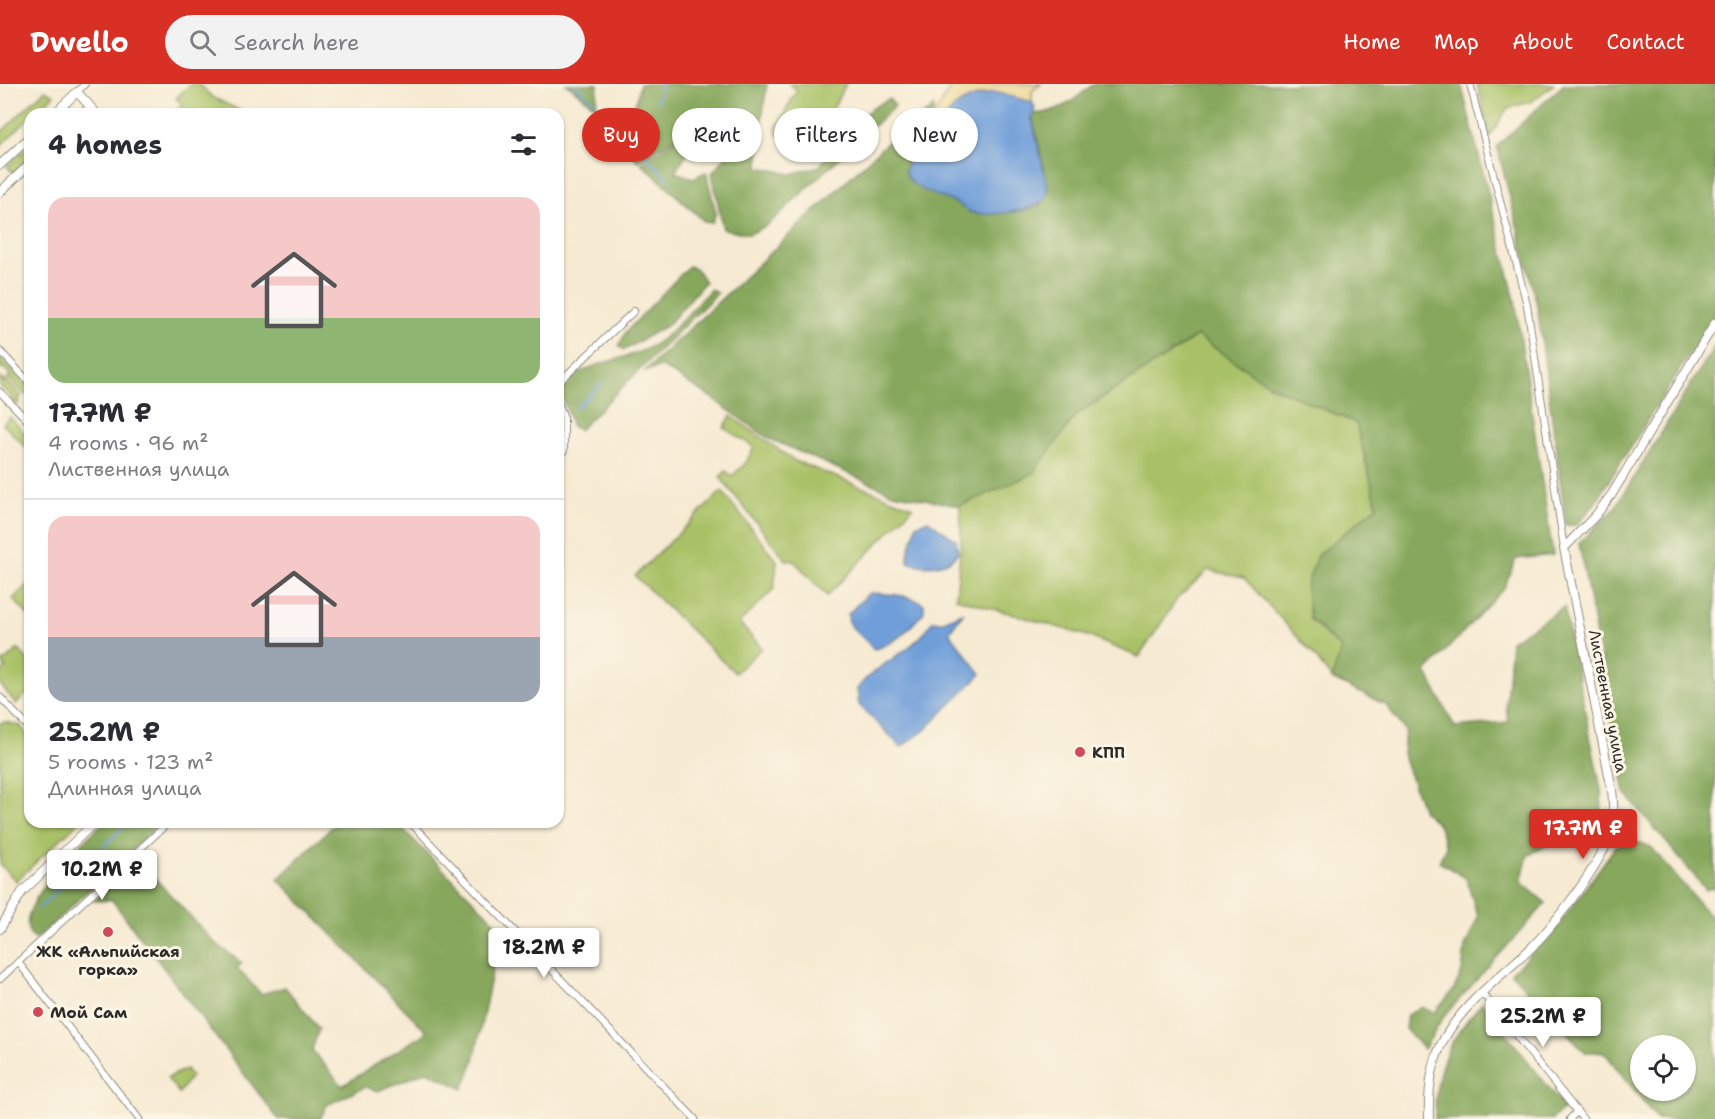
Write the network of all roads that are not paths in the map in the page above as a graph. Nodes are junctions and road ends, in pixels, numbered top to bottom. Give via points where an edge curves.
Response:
1 (85, 84) edge
2 (1470, 84) edge
3 (77, 92) junction
4 (90, 107) edge
5 (60, 108) edge
6 (24, 142) edge
7 (0, 165) edge
8 (24, 170) edge
9 (0, 192) edge
10 (634, 311) dead end
11 (1715, 323) edge
12 (0, 351) edge
13 (24, 377) edge
14 (564, 377) edge
15 (0, 392) edge
16 (24, 417) edge
17 (564, 424) edge
18 (564, 451) edge
19 (1564, 548) junction
20 (0, 697) edge
21 (24, 723) edge
22 (89, 828) edge
23 (163, 828) edge
24 (416, 828) edge
25 (0, 929) edge
26 (18, 962) junction
27 (0, 979) edge
28 (1482, 993) junction
29 (1577, 1111) junction
30 (139, 1119) edge
31 (695, 1119) edge
32 (1429, 1119) edge
33 (1570, 1119) edge
34 (1583, 1119) edge

1 - 3 street
2 - 19 street via 1527,305
3 - 4 street
3 - 5 street
6 - 7 street
8 - 9 street
10 - 14 street
11 - 19 street via 1612,494
12 - 13 street
15 - 16 street
17 - 18 street
19 - 28 street, Лиственная улица via 1612,790 1614,821 1603,852 1566,908
20 - 21 street
22 - 25 street via 22,892
23 - 26 street
24 - 31 street
26 - 27 street
26 - 30 street
28 - 29 street
28 - 32 street, Лиственная улица via 1453,1026 1440,1049 1431,1076
29 - 33 street
29 - 34 street

